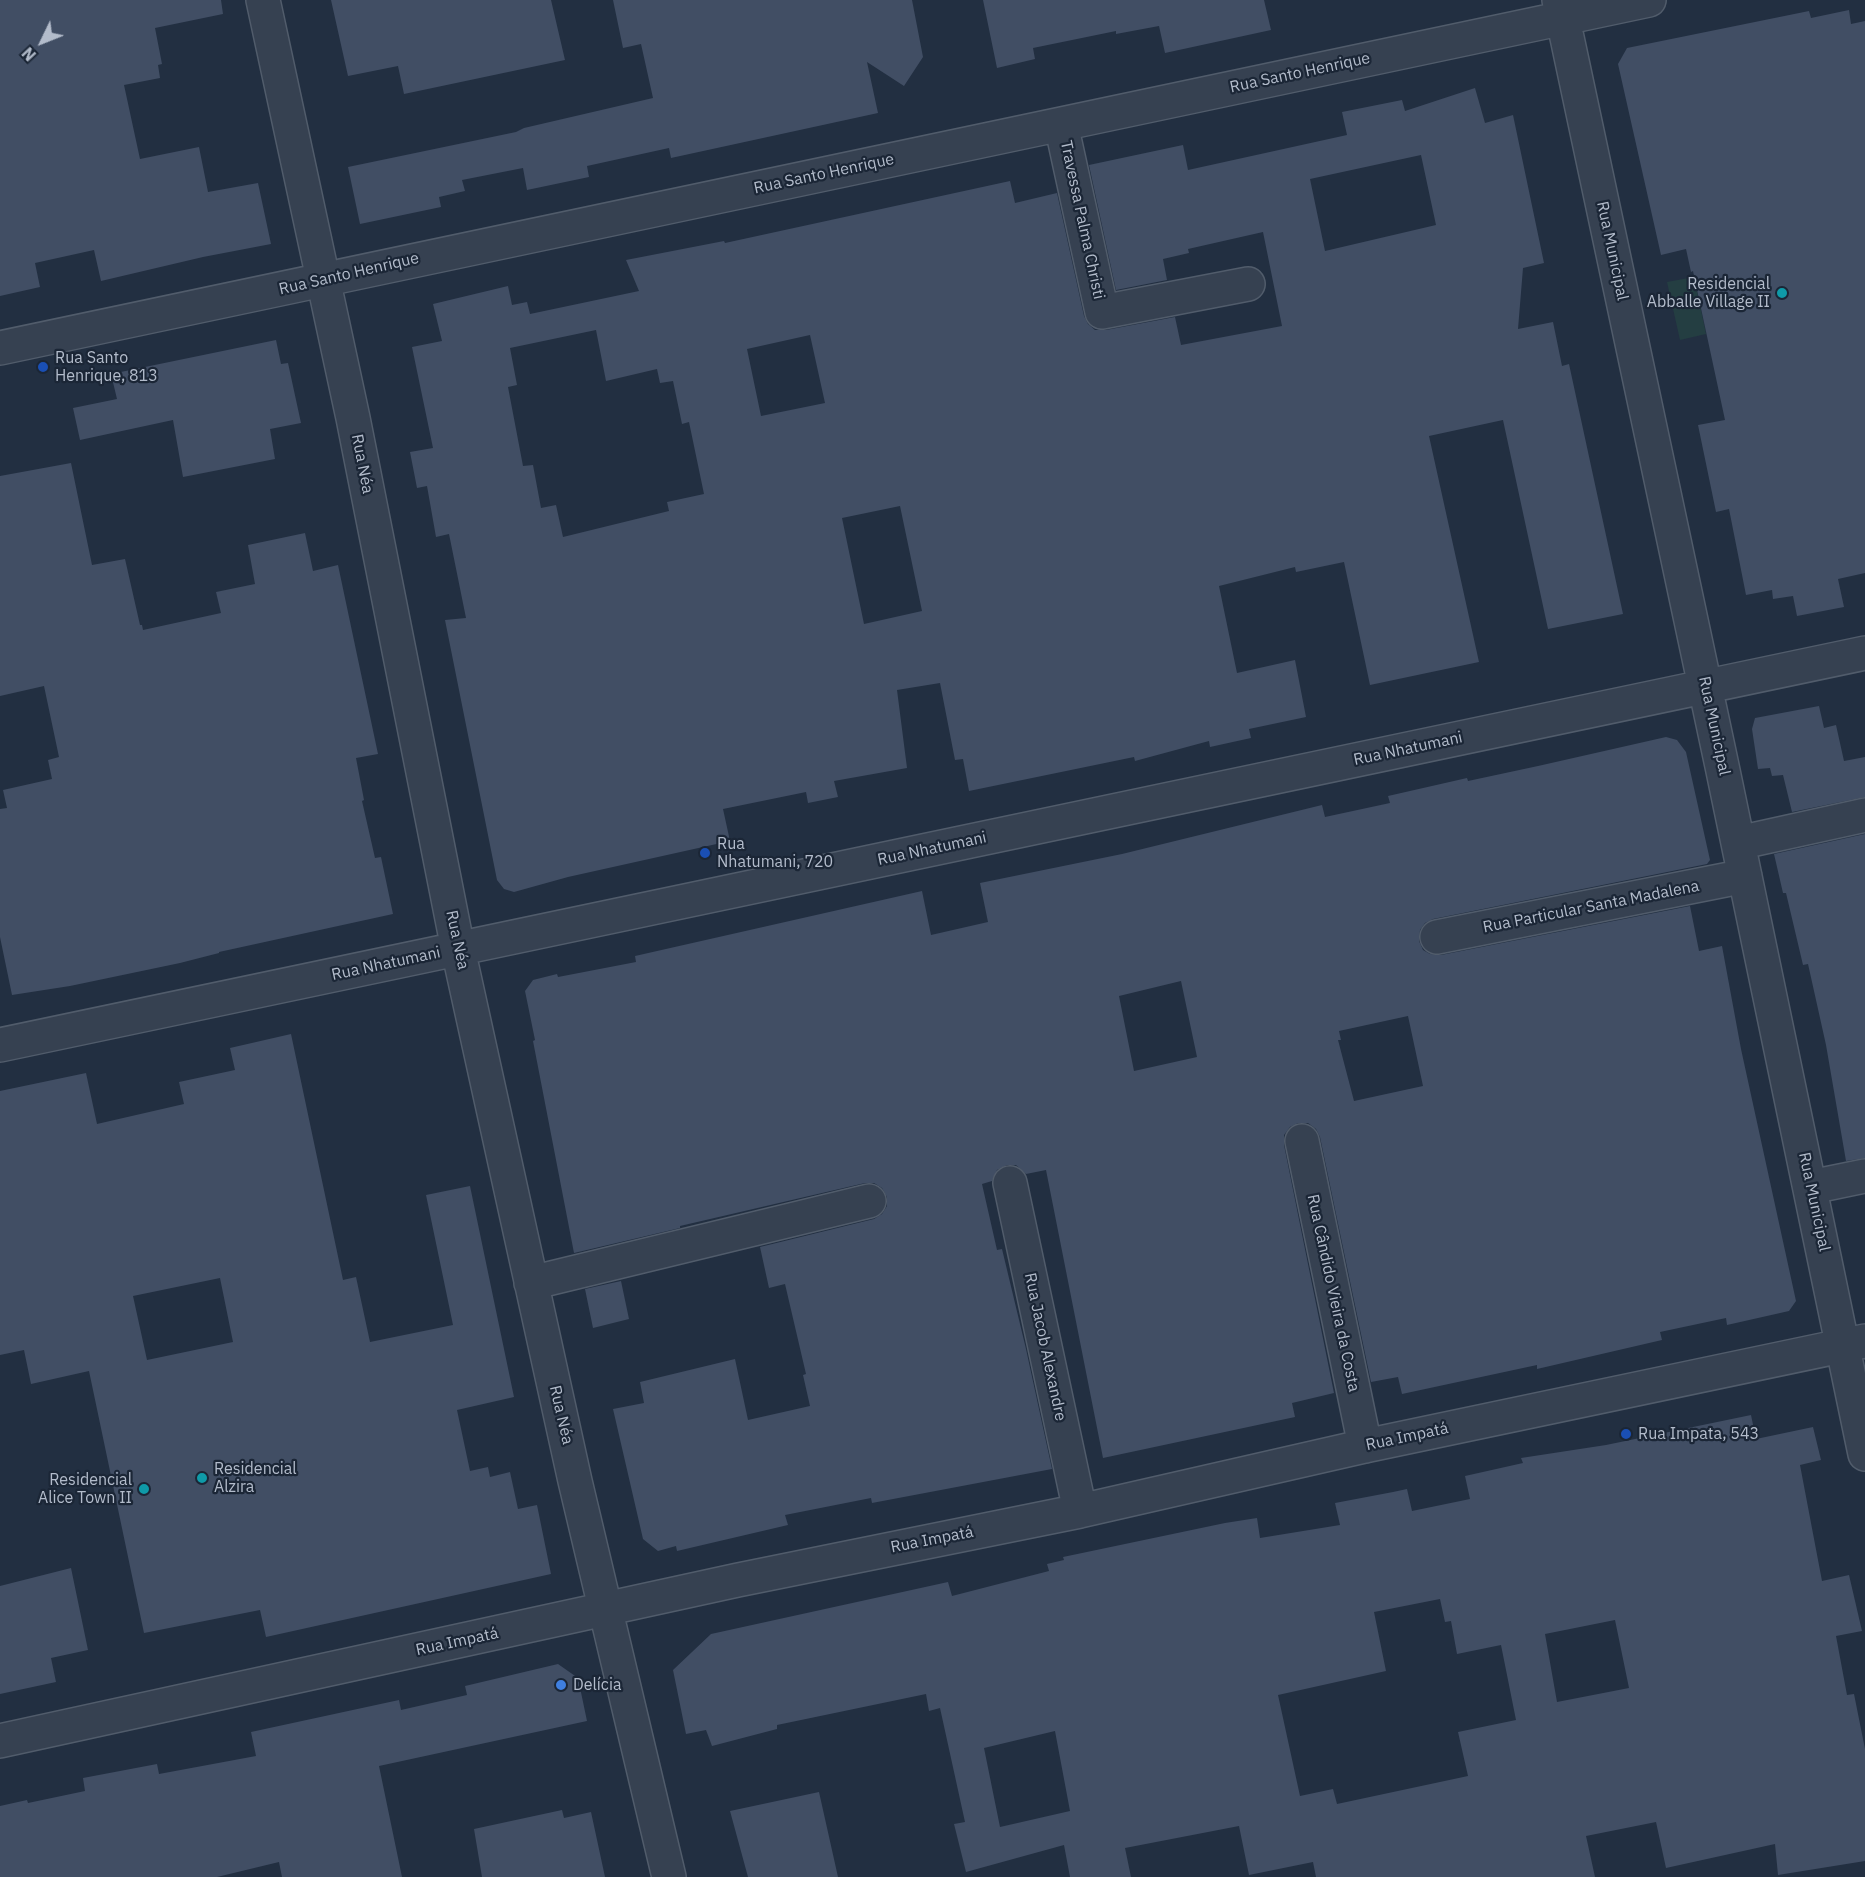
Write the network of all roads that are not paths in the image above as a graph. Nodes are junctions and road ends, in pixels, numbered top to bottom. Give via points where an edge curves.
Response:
1 (263, 0) edge
2 (1649, 0) edge
3 (1560, 9) edge
4 (1061, 124) junction
5 (323, 279) junction
6 (1248, 284) dead end
7 (0, 348) edge
8 (1865, 653) edge
9 (1705, 687) junction
10 (1865, 815) edge
11 (1738, 843) junction
12 (1745, 876) junction
13 (1437, 937) dead end
14 (458, 949) junction
15 (0, 1045) edge
16 (1302, 1141) dead end
17 (1865, 1176) edge
18 (1010, 1183) dead end
19 (1811, 1187) junction
20 (869, 1201) dead end
21 (531, 1283) junction
22 (1854, 1344) edge
23 (1365, 1446) junction
24 (1865, 1454) edge
25 (1080, 1510) junction
26 (606, 1610) junction
27 (0, 1741) edge
28 (669, 1877) edge

1 - 5 street, Rua Néa
2 - 3 street, Rua Santo Henrique
3 - 4 street, Rua Santo Henrique
3 - 9 street, Rua Municipal
4 - 5 street, Rua Santo Henrique
4 - 6 street, Travessa Palma Christi via 1102,312
5 - 7 street, Rua Santo Henrique
5 - 14 street, Rua Néa
8 - 9 street, Rua Nhatumani
9 - 11 street, Rua Municipal
9 - 14 street, Rua Nhatumani
10 - 11 street
11 - 12 street, Rua Municipal
12 - 13 street, Rua Particular Santa Madalena
12 - 19 street, Rua Municipal
14 - 15 street, Rua Nhatumani
14 - 21 street, Rua Néa
16 - 23 street, Rua Cândido Vieira da Costa
17 - 19 street
18 - 25 street, Rua Jacob Alexandre
19 - 22 street, Rua Municipal
20 - 21 street
21 - 26 street, Rua Néa
22 - 23 street, Rua Impatá
22 - 24 street, Rua Municipal
23 - 25 street, Rua Impatá
25 - 26 street, Rua Impatá
26 - 27 street, Rua Impatá
26 - 28 street, Rua Néa

